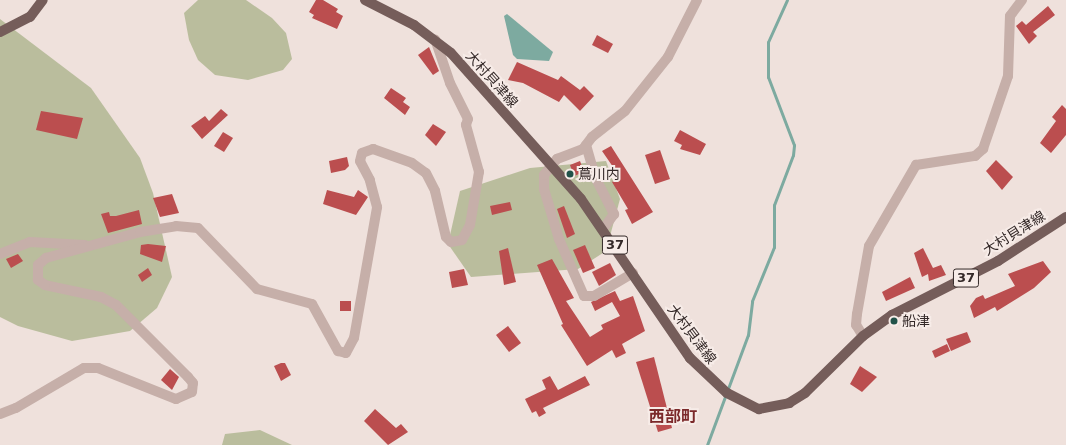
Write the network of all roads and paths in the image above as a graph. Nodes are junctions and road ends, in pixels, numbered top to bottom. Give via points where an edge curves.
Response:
1 (43, 0) edge
2 (365, 0) edge
3 (697, 0) edge
4 (1022, 0) edge
5 (0, 32) edge
6 (435, 39) junction
7 (586, 145) junction
8 (551, 165) junction
9 (1066, 217) edge
10 (604, 229) junction
11 (95, 245) junction
12 (0, 254) edge
13 (633, 273) junction
14 (863, 336) junction
15 (0, 414) edge

1 - 5 main road via 30,17
2 - 6 main road, 大村貝津線 / 37
3 - 7 street via 668,57 625,111
4 - 14 street via 1010,16 1008,76 982,149 975,156 916,164 869,246 856,325
6 - 8 main road, 大村貝津線 / 37
6 - 11 street via 453,89 468,119 466,125 479,172 470,225 462,240 451,242 446,237 435,190 426,173 412,163 373,149 362,153 360,162 370,180 377,207 354,338 346,353 338,351 312,304 299,298 273,296 257,288 198,228 161,228
7 - 8 street
7 - 10 street via 594,177 614,214
8 - 10 main road, 大村貝津線 / 37
8 - 13 street via 544,175 544,189 560,239 584,296 594,296
9 - 14 main road, 大村貝津線 / 37 via 998,261 892,315
10 - 13 main road, 大村貝津線 / 37
11 - 12 street via 30,242
11 - 15 street via 46,258 38,265 38,280 45,285 101,297 116,305 188,377 193,383 192,392 176,399 98,368 84,368 16,408
13 - 14 main road, 大村貝津線 / 37 via 674,338 707,376 742,403 759,409 775,408 805,393

